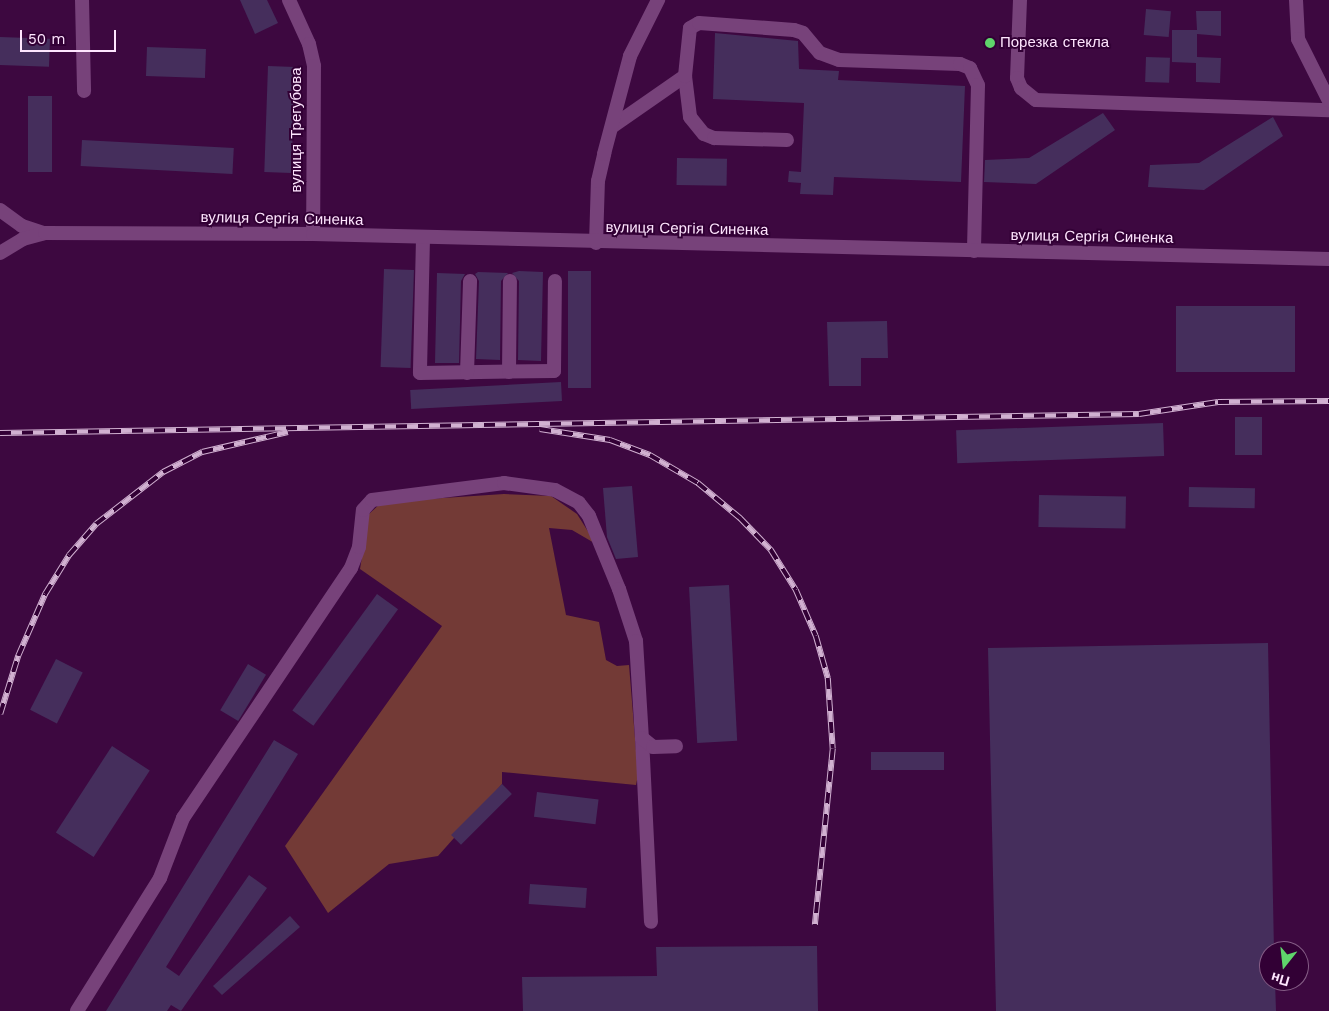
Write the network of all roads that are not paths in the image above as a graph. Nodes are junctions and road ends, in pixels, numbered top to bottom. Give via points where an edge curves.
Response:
1 (82, 0) edge
2 (289, 0) edge
3 (658, 0) edge
4 (1020, 0) edge
5 (1296, 0) edge
6 (685, 76) junction
7 (84, 91) dead end
8 (1329, 100) edge
9 (1329, 110) edge
10 (613, 126) junction
11 (787, 140) dead end
12 (0, 210) edge
13 (45, 234) junction
14 (313, 234) junction
15 (423, 238) junction
16 (596, 243) junction
17 (974, 251) junction
18 (0, 253) edge
19 (1329, 259) edge
20 (470, 280) dead end
21 (510, 281) dead end
22 (555, 281) dead end
23 (509, 372) junction
24 (468, 373) junction
25 (642, 738) junction
26 (676, 746) dead end
27 (651, 922) dead end
28 (77, 1011) edge

1 - 7 street
2 - 14 street, вулиця Трегубова via 309,44 314,66
3 - 10 street via 630,56
4 - 9 street via 1017,78 1027,95 1036,100
5 - 8 street via 1298,40
6 - 10 street
6 - 11 street via 690,117 704,134 714,138
6 - 17 street via 690,28 706,22 794,30 803,33 820,53 839,60 960,64 970,68 978,85
10 - 16 street via 598,181
12 - 13 street, вулиця Сергія Синенка via 22,226
13 - 14 street, вулиця Сергія Синенка
13 - 18 street, вулиця Сергія Синенка via 23,239
14 - 15 street, вулиця Сергія Синенка
15 - 16 street, вулиця Сергія Синенка
15 - 24 street via 420,373
16 - 17 street, вулиця Сергія Синенка
17 - 19 street, вулиця Сергія Синенка
20 - 24 street
21 - 23 street
22 - 23 street via 554,371
23 - 24 street
25 - 26 street via 653,747
25 - 27 street
25 - 28 street via 636,641 589,516 579,503 555,490 504,483 372,500 363,510 359,547 351,568 184,818 160,878

